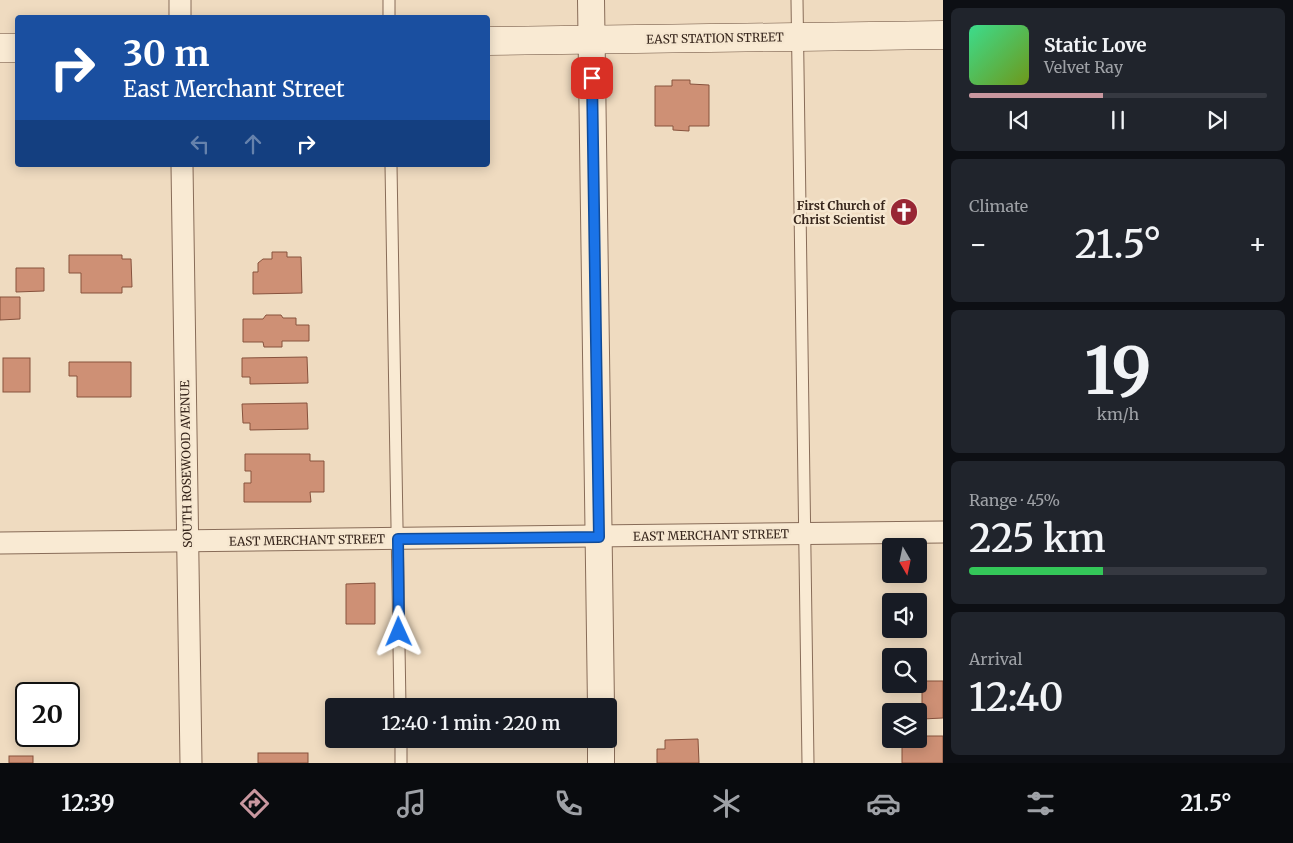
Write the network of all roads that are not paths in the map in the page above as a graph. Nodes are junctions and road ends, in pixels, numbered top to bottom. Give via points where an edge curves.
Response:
1 (180, 0) edge
2 (389, 0) edge
3 (591, 0) edge
4 (797, 0) edge
5 (180, 15) edge
6 (389, 15) edge
7 (943, 35) edge
8 (798, 37) junction
9 (592, 40) junction
10 (490, 41) edge
11 (0, 48) edge
12 (15, 48) edge
13 (182, 167) edge
14 (392, 167) edge
15 (943, 532) edge
16 (805, 534) junction
17 (599, 537) junction
18 (398, 539) junction
19 (188, 541) junction
20 (0, 543) edge
21 (400, 698) edge
22 (601, 698) edge
23 (401, 748) edge
24 (601, 748) edge
25 (191, 763) edge
26 (401, 763) edge
27 (601, 763) edge
28 (808, 763) edge

1 - 5 street
2 - 6 lane
3 - 9 street
4 - 8 lane
7 - 8 main road, EAST STATION STREET
8 - 9 main road, EAST STATION STREET
8 - 16 lane
9 - 10 main road, EAST STATION STREET
9 - 17 street
11 - 12 main road
13 - 19 street, SOUTH ROSEWOOD AVENUE
14 - 18 lane
15 - 16 street, EAST MERCHANT STREET
16 - 17 street, EAST MERCHANT STREET
16 - 28 lane
17 - 18 street, EAST MERCHANT STREET
17 - 22 street
18 - 19 street, EAST MERCHANT STREET
18 - 21 lane
19 - 20 street, EAST MERCHANT STREET
19 - 25 street, SOUTH ROSEWOOD AVENUE
23 - 26 lane
24 - 27 street

